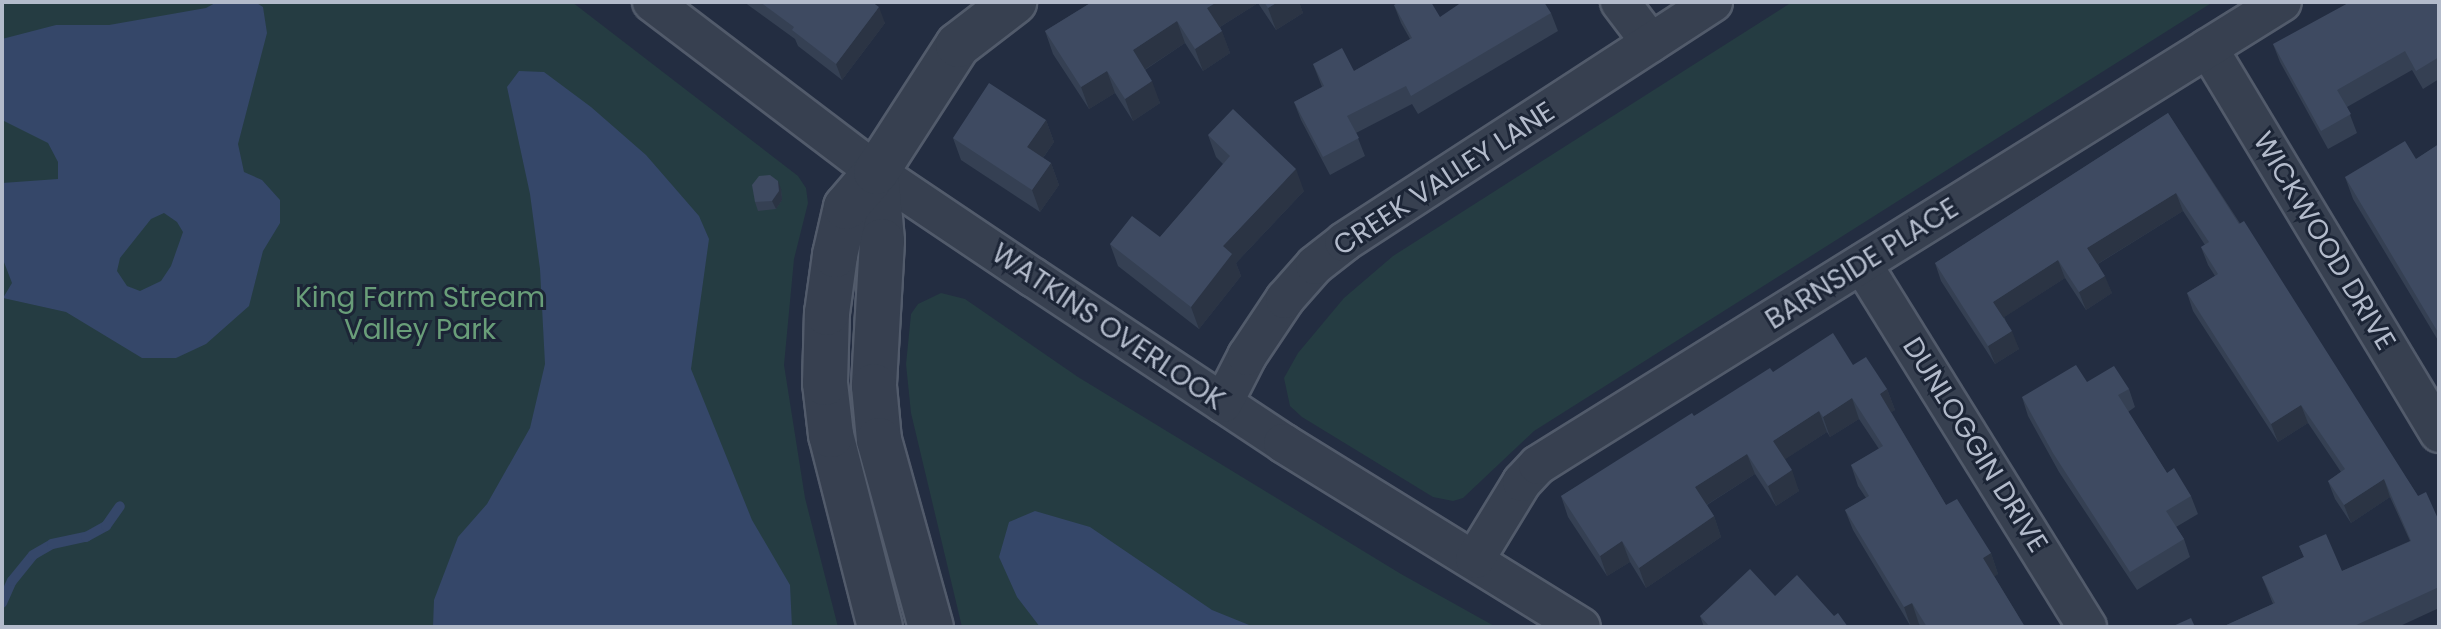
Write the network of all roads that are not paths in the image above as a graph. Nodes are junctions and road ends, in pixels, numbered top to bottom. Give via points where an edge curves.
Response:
1 (652, 2) edge
2 (1014, 2) edge
3 (1620, 2) edge
4 (1713, 2) edge
5 (2282, 2) edge
6 (1651, 43) junction
7 (2208, 48) junction
8 (876, 172) junction
9 (1862, 264) junction
10 (1223, 403) junction
11 (2439, 433) edge
12 (1475, 559) junction
13 (880, 627) edge
14 (931, 627) edge
15 (1581, 627) edge
16 (2087, 627) edge

1 - 8 street, WATKINS OVERLOOK
2 - 8 street via 958,45
3 - 6 street
4 - 6 street, CREEK VALLEY LANE
5 - 7 street, BARNSIDE PLACE
6 - 10 street, CREEK VALLEY LANE via 1315,265 1269,322
7 - 9 street, BARNSIDE PLACE
7 - 11 street, WICKWOOD DRIVE
8 - 10 street, WATKINS OVERLOOK
8 - 13 street via 846,207 827,313 825,383 831,435
8 - 14 street via 882,241 874,386 879,440
9 - 12 street, BARNSIDE PLACE via 1538,465
9 - 16 street, DUNLOGGIN DRIVE
10 - 12 street, WATKINS OVERLOOK
12 - 15 street, WATKINS OVERLOOK

